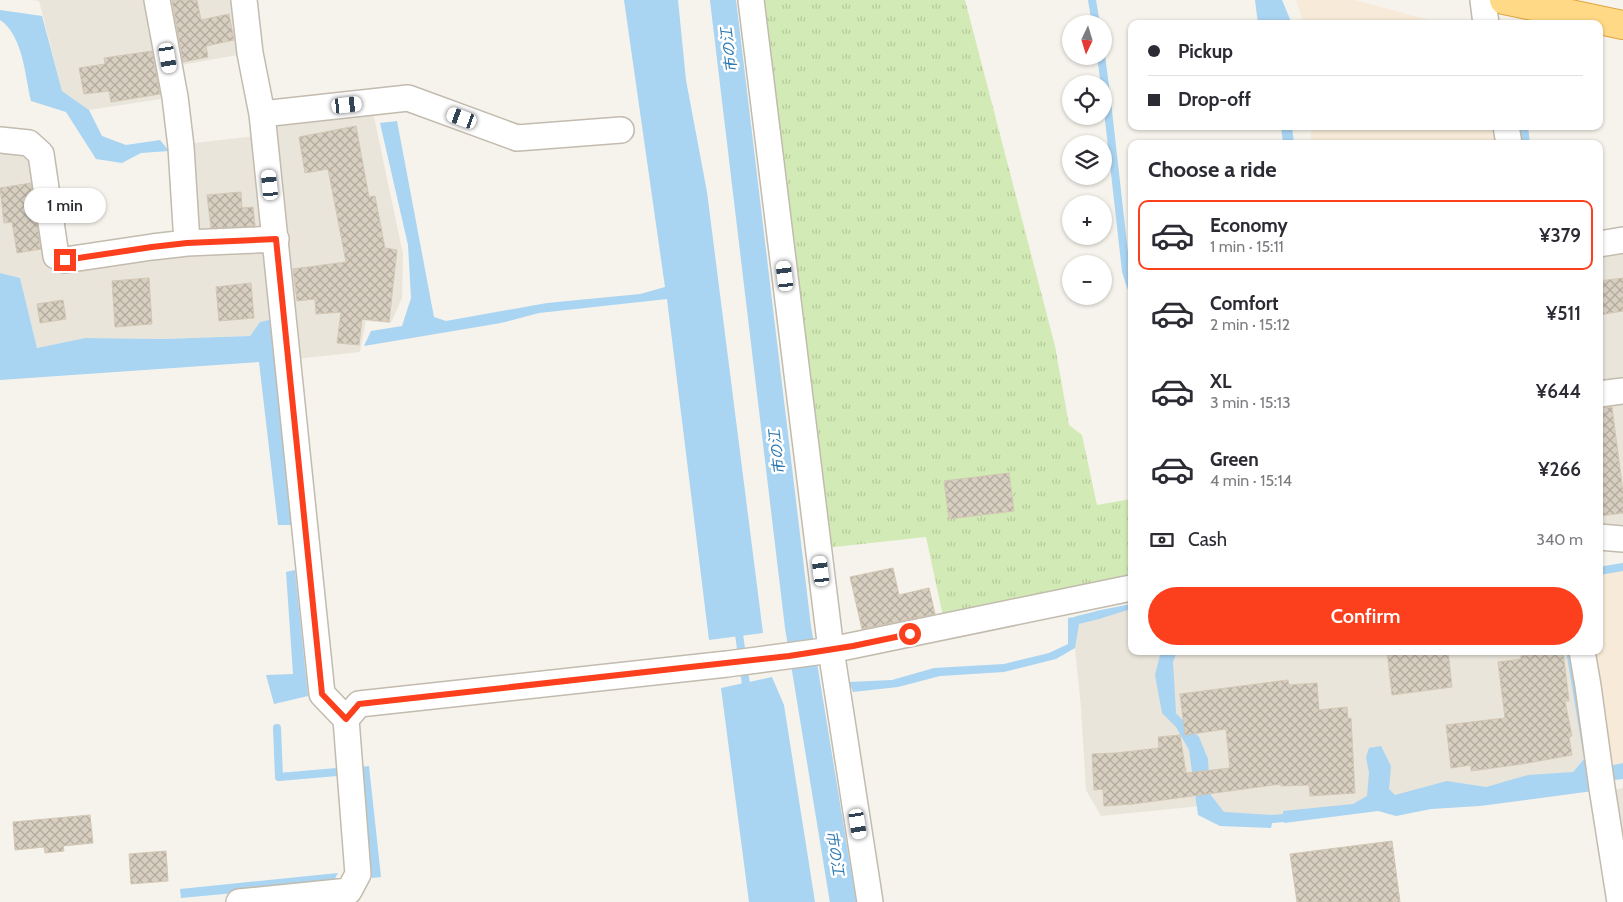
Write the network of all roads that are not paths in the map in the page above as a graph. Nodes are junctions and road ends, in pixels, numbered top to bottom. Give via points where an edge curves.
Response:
1 (157, 0) edge
2 (244, 0) edge
3 (751, 0) edge
4 (1483, 0) edge
5 (1504, 0) edge
6 (1486, 20) edge
7 (1599, 20) edge
8 (1603, 21) edge
9 (1623, 25) edge
10 (262, 114) junction
11 (621, 130) dead end
12 (0, 140) edge
13 (276, 239) junction
14 (1623, 240) edge
15 (187, 243) junction
16 (1603, 243) edge
17 (1623, 391) edge
18 (1603, 394) edge
19 (1603, 537) edge
20 (1623, 539) edge
21 (1128, 589) edge
22 (831, 650) junction
23 (1583, 655) edge
24 (346, 719) junction
25 (239, 902) edge
26 (870, 902) edge
27 (1620, 902) edge

1 - 15 street via 175,98
2 - 10 street
3 - 22 street
4 - 6 street
5 - 7 highway
8 - 9 highway
10 - 11 street via 408,98 517,138
10 - 13 street
12 - 15 street via 29,143 41,154 56,256 65,260
13 - 15 street
13 - 24 street via 322,694
14 - 16 street
17 - 18 street
19 - 20 street
21 - 22 street
22 - 24 street via 359,704
22 - 26 street
23 - 27 street
24 - 25 street via 358,874 349,891

